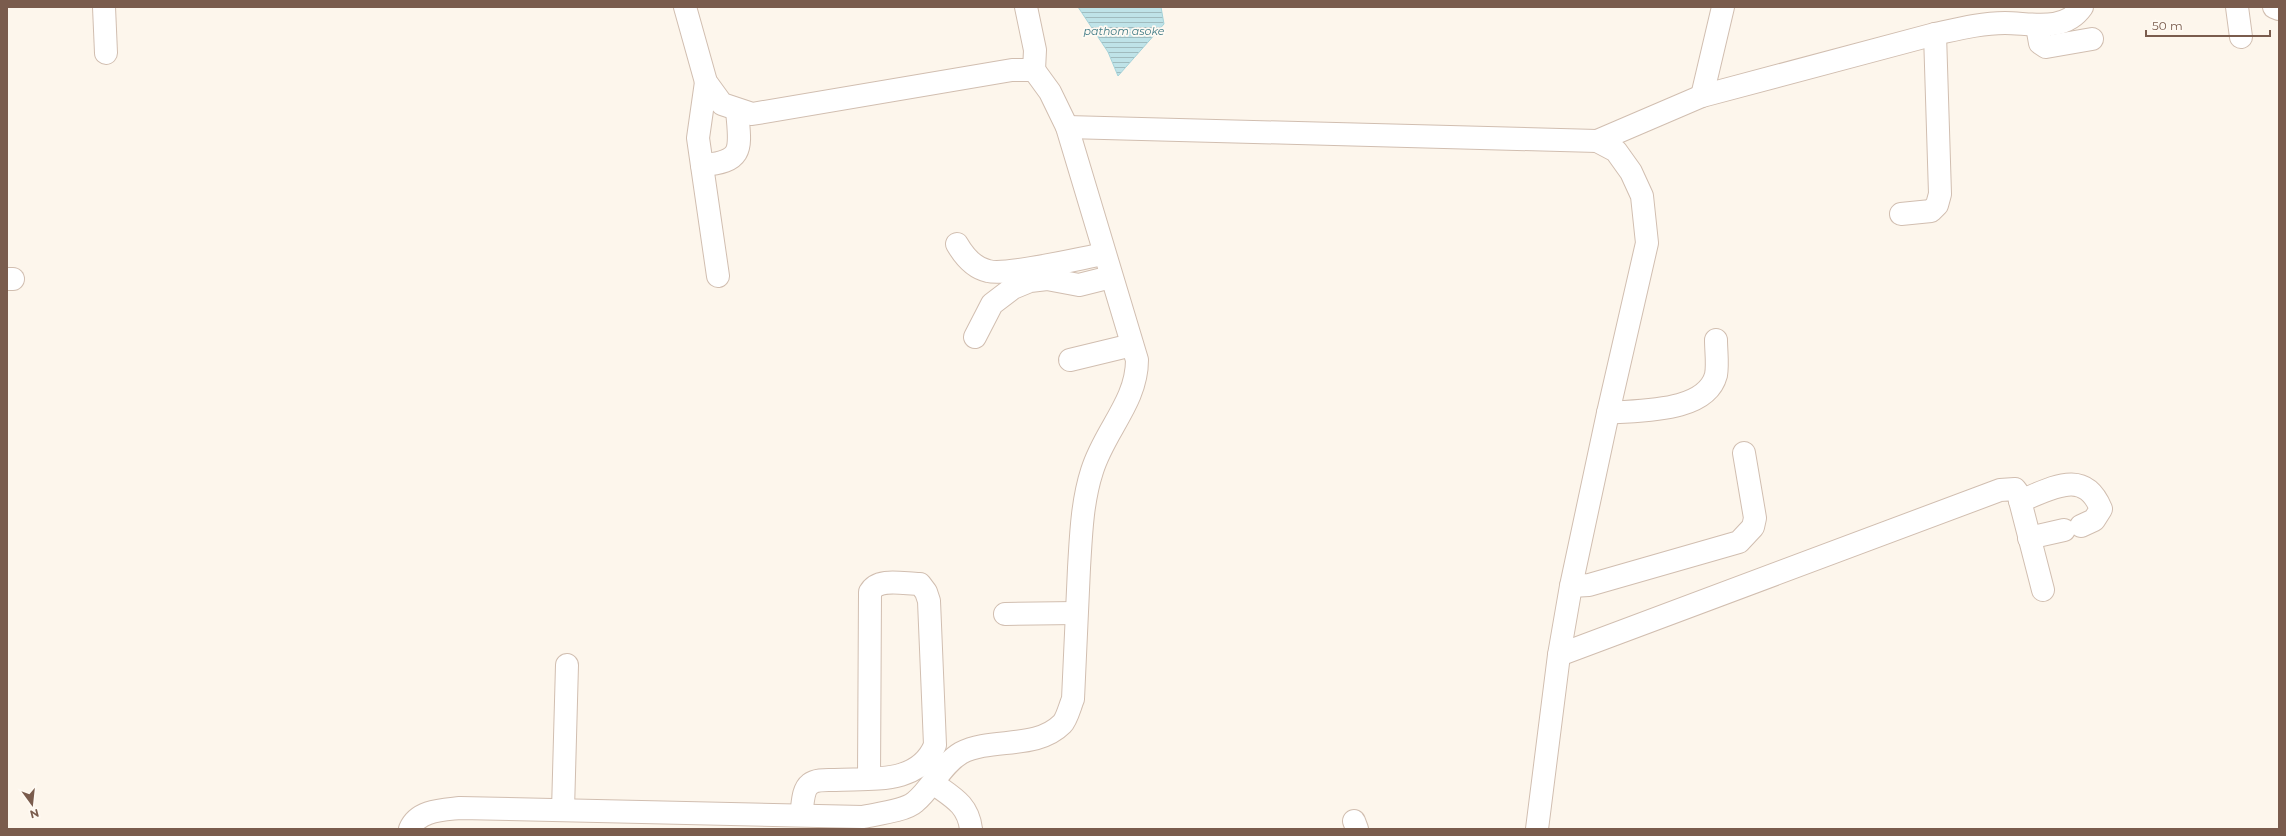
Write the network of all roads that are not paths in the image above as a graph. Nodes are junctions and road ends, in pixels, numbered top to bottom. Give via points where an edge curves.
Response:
1 (104, 7) edge
2 (685, 7) edge
3 (1026, 7) edge
4 (1723, 7) edge
5 (2082, 7) edge
6 (2237, 7) edge
7 (2274, 7) edge
8 (2279, 9) edge
9 (2004, 15) edge
10 (2037, 26) junction
11 (1935, 34) junction
12 (2240, 37) dead end
13 (2092, 39) dead end
14 (106, 53) dead end
15 (1034, 70) junction
16 (706, 82) junction
17 (1702, 96) junction
18 (737, 110) junction
19 (1066, 127) junction
20 (1597, 141) junction
21 (702, 165) junction
22 (1901, 214) dead end
23 (957, 244) dead end
24 (1104, 254) junction
25 (718, 276) dead end
26 (1111, 277) junction
27 (975, 337) dead end
28 (1716, 340) dead end
29 (1132, 345) junction
30 (1070, 360) dead end
31 (1608, 413) junction
32 (1744, 453) dead end
33 (2020, 501) junction
34 (2029, 538) junction
35 (1571, 586) junction
36 (2043, 590) dead end
37 (1076, 613) junction
38 (1005, 614) dead end
39 (1559, 655) junction
40 (567, 665) dead end
41 (869, 778) junction
42 (933, 783) junction
43 (563, 810) junction
44 (801, 815) junction
45 (765, 822) edge
46 (410, 829) edge
47 (971, 829) edge
48 (1537, 829) edge

1 - 14 street
2 - 16 street
3 - 15 street via 1035,50
4 - 17 street
5 - 10 street via 2078,13 2063,21
6 - 12 street
7 - 8 street
9 - 10 street
9 - 11 street via 1972,26
10 - 13 street via 2040,43 2046,47
11 - 17 street
11 - 22 street via 1940,194 1937,205 1930,212
15 - 18 street via 1012,70 752,114
15 - 19 street via 1050,92
16 - 18 street via 722,104
16 - 21 street via 698,138
17 - 20 street
18 - 21 street via 737,152 722,163
19 - 20 street
19 - 24 street
20 - 31 street via 1616,151 1631,172 1642,196 1648,243
21 - 25 street
23 - 24 street via 964,256 989,272 1015,270
24 - 26 street
26 - 27 street via 1079,285 1047,279 1013,288 992,304
26 - 29 street
28 - 31 street via 1716,373 1713,381 1695,400 1676,406
29 - 30 street
29 - 37 street via 1137,360 1137,377 1128,400 1094,465 1086,501
31 - 35 street
32 - 35 street via 1755,518 1753,527 1739,542 1589,585
33 - 34 street
33 - 34 street via 2058,486 2077,484 2090,490 2101,509 2094,520
33 - 39 street via 2015,489 2000,490
34 - 36 street
35 - 39 street
37 - 38 street
37 - 42 street via 1073,698 1063,723 1046,734 1024,741 974,747 959,754 947,764
39 - 48 street
40 - 43 street
41 - 41 street via 870,592 873,586 880,583 920,584 929,601 935,745 924,765 915,770 900,776
41 - 44 street via 820,780 811,783 805,790
42 - 44 street via 914,803 889,811 863,817
42 - 47 street via 964,807 970,819
43 - 45 street
43 - 46 street via 460,808 430,811 412,823
44 - 45 street

